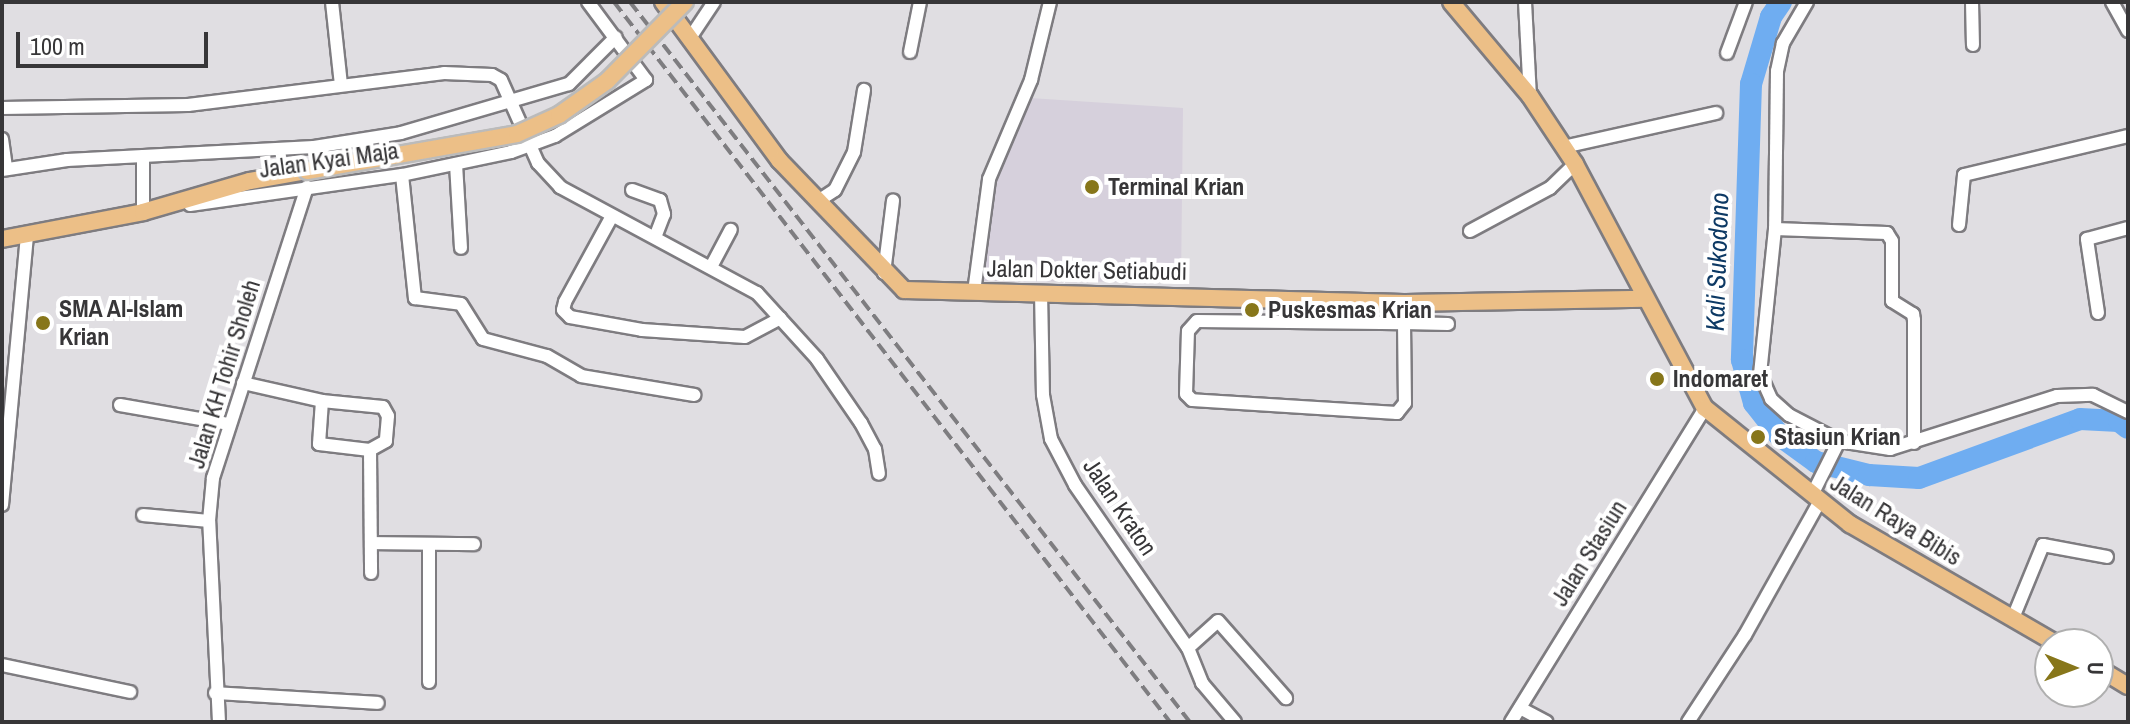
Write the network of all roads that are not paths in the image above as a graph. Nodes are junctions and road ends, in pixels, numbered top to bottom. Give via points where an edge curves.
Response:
1 (332, 2) edge
2 (588, 2) edge
3 (663, 2) edge
4 (685, 2) edge
5 (714, 2) edge
6 (920, 2) edge
7 (1050, 2) edge
8 (1451, 2) edge
9 (1525, 2) edge
10 (1746, 2) edge
11 (1807, 2) edge
12 (1972, 2) edge
13 (2112, 2) edge
14 (2128, 31) edge
15 (686, 32) junction
16 (618, 40) junction
17 (1973, 45) dead end
18 (910, 52) dead end
19 (1727, 53) dead end
20 (341, 85) junction
21 (864, 90) dead end
22 (1530, 96) junction
23 (511, 103) junction
24 (2, 108) edge
25 (1716, 113) dead end
26 (2128, 136) edge
27 (2, 139) edge
28 (527, 141) junction
29 (1563, 147) junction
30 (142, 160) junction
31 (456, 164) junction
32 (1575, 164) junction
33 (4, 170) edge
34 (402, 175) junction
35 (307, 179) junction
36 (632, 190) dead end
37 (818, 201) junction
38 (893, 201) dead end
39 (143, 209) junction
40 (612, 216) junction
41 (1959, 225) dead end
42 (2128, 228) edge
43 (1775, 229) junction
44 (731, 230) dead end
45 (1470, 231) dead end
46 (27, 233) junction
47 (655, 237) junction
48 (2, 239) edge
49 (461, 248) dead end
50 (712, 265) junction
51 (884, 273) junction
52 (974, 292) junction
53 (1041, 292) junction
54 (1645, 299) junction
55 (1404, 303) junction
56 (2098, 313) dead end
57 (780, 318) junction
58 (1404, 323) junction
59 (1448, 324) dead end
60 (243, 383) junction
61 (694, 395) dead end
62 (322, 401) junction
63 (120, 405) dead end
64 (1705, 408) junction
65 (2128, 412) edge
66 (229, 424) junction
67 (1914, 443) junction
68 (1837, 444) junction
69 (370, 450) junction
70 (879, 474) dead end
71 (1816, 498) junction
72 (2, 505) edge
73 (143, 515) dead end
74 (209, 521) junction
75 (372, 543) junction
76 (474, 544) dead end
77 (429, 545) junction
78 (2107, 557) dead end
79 (371, 573) dead end
80 (2013, 618) junction
81 (2034, 630) edge
82 (1188, 648) junction
83 (2, 665) edge
84 (429, 682) dead end
85 (130, 692) dead end
86 (215, 693) junction
87 (1286, 698) dead end
88 (378, 703) dead end
89 (1520, 708) junction
90 (219, 722) edge
91 (1235, 722) edge
92 (1511, 722) edge
93 (1546, 722) edge
94 (1688, 722) edge

1 - 20 street
2 - 16 street
3 - 15 main road, Jalan Dokter Setiabudi
4 - 35 main road, bridge via 607,81 559,115 517,134
5 - 15 street
6 - 18 street
7 - 52 street via 1031,80 989,179
8 - 22 main road, Jalan Raya Bibis
9 - 22 street
10 - 19 street
11 - 43 street via 1783,43 1777,71
12 - 17 street
13 - 14 street
15 - 37 main road, Jalan Dokter Setiabudi via 780,161
16 - 23 street via 569,84
16 - 28 street, Jalan Kyai Maja via 646,80 555,136
20 - 23 street via 487,73 501,80
20 - 24 street via 188,105
21 - 37 street via 854,152 835,190
22 - 29 main road, Jalan Raya Bibis
23 - 28 street, bridge
23 - 30 street via 401,133 314,147
25 - 29 street
26 - 41 street via 1964,175
27 - 33 street
28 - 31 street, Jalan Kyai Maja
28 - 40 street via 560,187
29 - 32 main road, Jalan Raya Bibis
30 - 33 street
30 - 39 street
31 - 34 street, Jalan Kyai Maja
31 - 49 street
32 - 45 street via 1550,188
32 - 54 main road, Jalan Raya Bibis
34 - 35 street, Jalan Kyai Maja
34 - 61 street via 415,298 461,304 483,339 542,355 581,376
35 - 39 main road via 250,181
35 - 60 street, Jalan KH Tohir Sholeh
36 - 47 street via 660,200 664,214
37 - 51 main road, Jalan Dokter Setiabudi
38 - 51 street
39 - 46 main road
40 - 47 street
40 - 57 street via 565,302 563,310 570,317 642,330 745,337
42 - 56 street via 2087,239
43 - 67 street via 1887,233 1892,241 1892,301 1914,320
43 - 68 street via 1760,374 1763,388 1789,415
44 - 50 street
46 - 48 main road
46 - 72 street
47 - 50 street
50 - 57 street via 757,293
51 - 52 main road, Jalan Dokter Setiabudi via 904,290
52 - 53 main road, Jalan Dokter Setiabudi
53 - 55 main road, Jalan Dokter Setiabudi
53 - 82 street, Jalan Kraton via 1045,421 1075,485
54 - 55 main road, Jalan Dokter Setiabudi
54 - 64 main road, Jalan Raya Bibis
55 - 58 street
57 - 70 street via 817,359 861,423 875,449
58 - 58 street via 1197,321 1188,331 1186,394 1192,400 1397,413 1405,403
58 - 59 street
60 - 62 street
60 - 66 street, Jalan KH Tohir Sholeh
62 - 69 street via 319,444
62 - 69 street via 387,410 386,441
63 - 66 street
64 - 71 main road, Jalan Raya Bibis
64 - 89 street, Jalan Stasiun
65 - 67 street via 2093,395 2057,396
66 - 74 street, Jalan KH Tohir Sholeh via 213,478
67 - 68 street via 1890,449
68 - 71 street
69 - 75 street
71 - 80 main road, Jalan Raya Bibis via 1850,524
71 - 94 street via 1745,635
73 - 74 street
74 - 86 street, Jalan KH Tohir Sholeh
75 - 77 street
75 - 79 street
76 - 77 street
77 - 84 street
78 - 80 street via 2043,545
80 - 81 main road, Jalan Raya Bibis
82 - 87 street via 1218,621
82 - 91 street, Jalan Kraton via 1202,683
83 - 85 street
86 - 88 street
86 - 90 street, Jalan KH Tohir Sholeh
89 - 92 street, Jalan Stasiun
89 - 93 street

